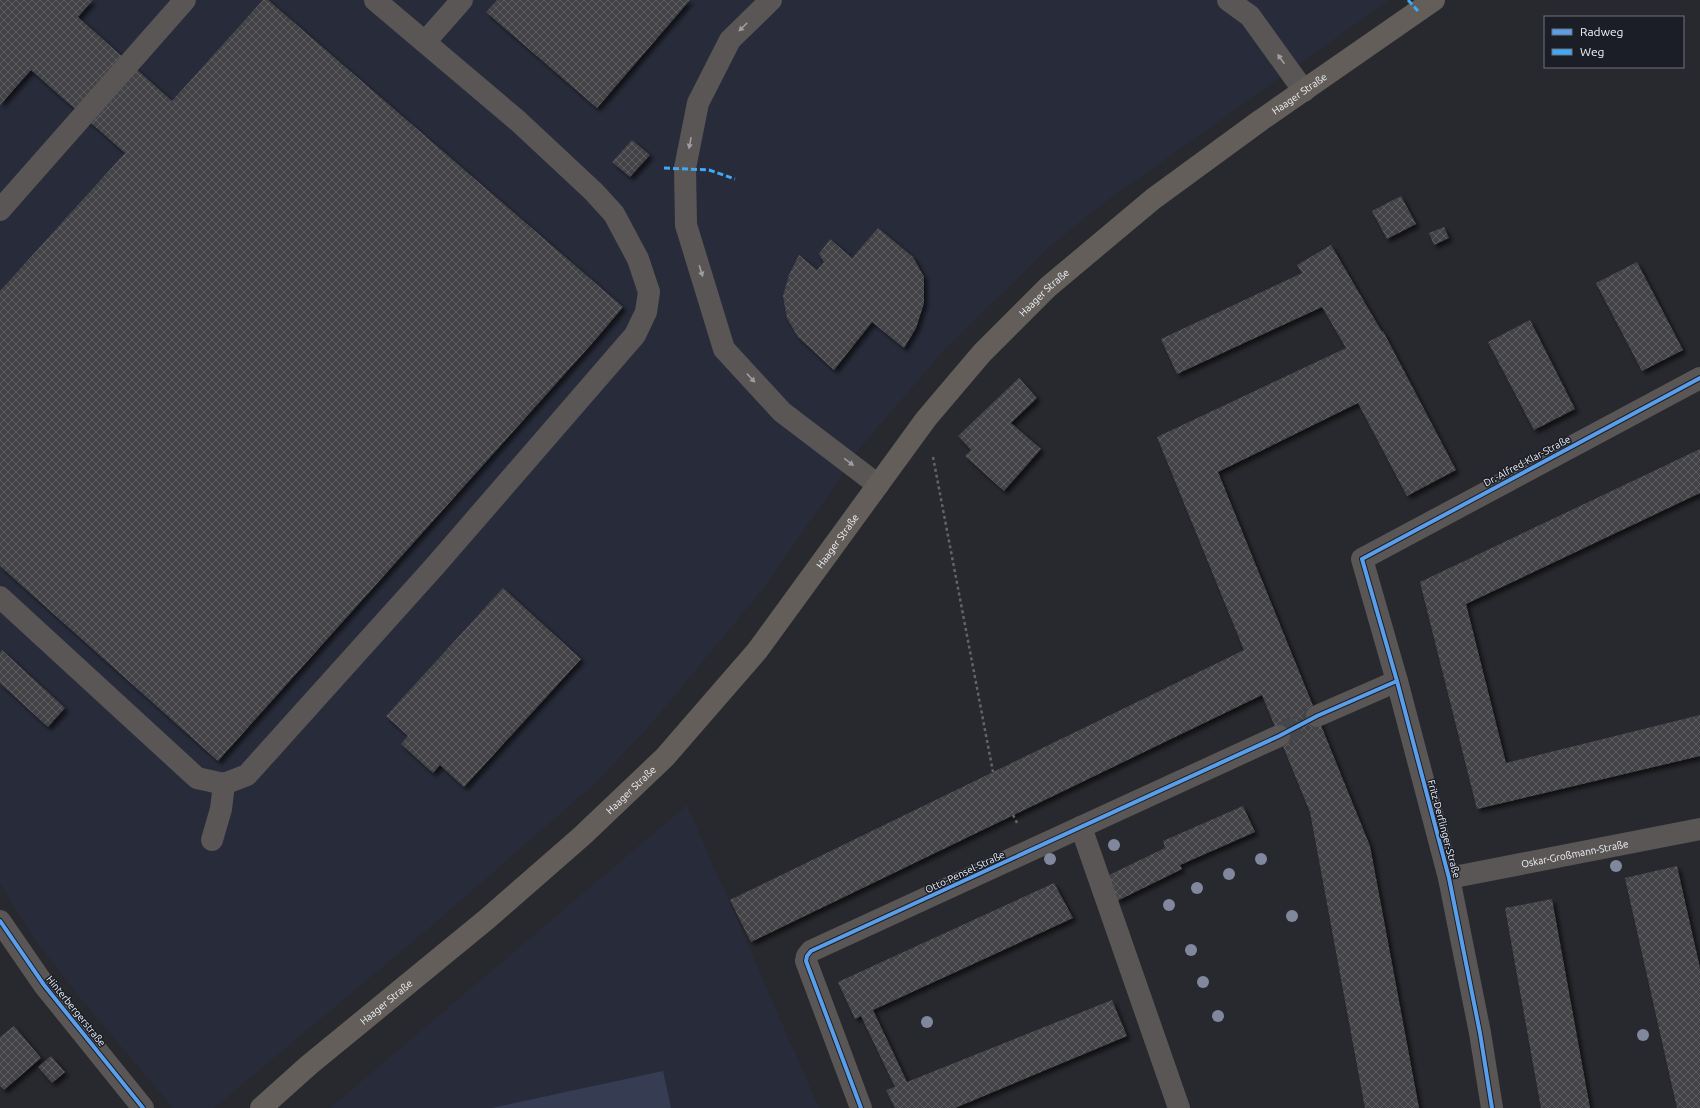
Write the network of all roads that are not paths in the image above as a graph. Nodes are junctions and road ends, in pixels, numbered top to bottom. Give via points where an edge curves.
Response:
1 (185, 0) edge
2 (375, 0) edge
3 (462, 0) edge
4 (771, 0) edge
5 (1228, 0) edge
6 (1434, 0) edge
7 (1251, 8) edge
8 (425, 42) junction
9 (1304, 90) junction
10 (0, 210) edge
11 (1700, 378) edge
12 (878, 485) junction
13 (1362, 558) joint
14 (0, 598) edge
15 (1397, 682) junction
16 (1317, 716) tunnel mouth
17 (1279, 736) tunnel mouth
18 (224, 784) junction
19 (1080, 827) junction
20 (1700, 829) edge
21 (212, 840) dead end
22 (1449, 878) junction
23 (0, 921) edge
24 (143, 1108) edge
25 (261, 1108) edge
26 (861, 1108) edge
27 (1179, 1108) edge
28 (1492, 1108) edge

1 - 10 street
2 - 8 street
3 - 8 street
4 -> 12 street via 730,40 698,103 685,168 686,225 724,349 782,412
5 - 7 street
6 - 9 main road, Haager Straße
9 -> 7 street
8 - 18 street via 518,121 614,214 638,259 649,292 646,312 635,335 425,577 247,775
9 - 12 main road, Haager Straße via 1153,199 1048,287 982,353 926,419
11 - 13 street, Dr.-Alfred-Klar-Straße
12 - 25 main road, Haager Straße via 757,651 665,757 582,836 487,919
13 - 15 street, Fritz-Derflinger-Straße
14 - 18 street via 197,778
15 - 16 street
15 - 22 street, Fritz-Derflinger-Straße
17 - 19 street, Otto-Pensel-Straße
18 - 21 street via 221,809
19 - 26 street, Otto-Pensel-Straße via 806,956
19 - 27 street
20 - 22 street, Oskar-Großmann-Straße
22 - 28 street, Fritz-Derflinger-Straße
23 - 24 street, Hinterbergerstraße via 44,985

